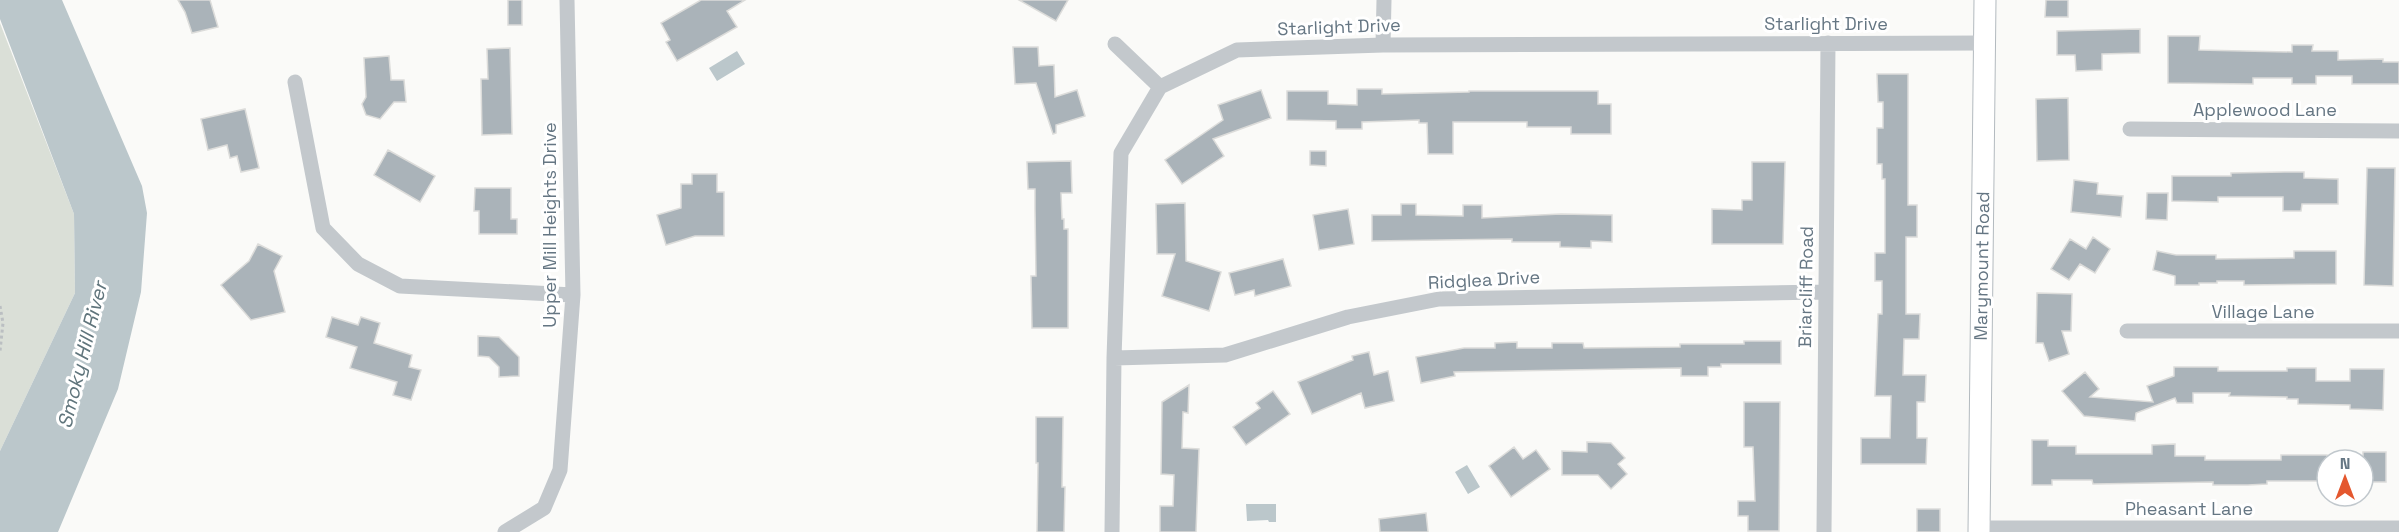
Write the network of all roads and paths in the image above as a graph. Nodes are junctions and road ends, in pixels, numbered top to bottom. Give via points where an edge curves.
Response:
1 (567, 0) edge
2 (1384, 0) edge
3 (1984, 0) edge
4 (1828, 43) junction
5 (1984, 43) junction
6 (1115, 44) dead end
7 (1383, 45) junction
8 (295, 82) dead end
9 (1160, 87) junction
10 (2130, 129) dead end
11 (2399, 131) edge
12 (1826, 292) junction
13 (573, 295) junction
14 (0, 306) edge
15 (2127, 331) dead end
16 (2399, 331) edge
17 (0, 351) edge
18 (1114, 358) junction
19 (2399, 528) edge
20 (1979, 530) edge
21 (505, 532) edge
22 (1112, 532) edge
23 (1824, 532) edge

1 - 13 street, Upper Mill Heights Drive
2 - 7 street
3 - 5 street, Marymount Road
4 - 5 street, Starlight Drive
4 - 7 street, Starlight Drive
4 - 12 street, Briarcliff Road
5 - 20 street, Marymount Road
6 - 9 street
7 - 9 street, Starlight Drive via 1237,50
8 - 13 street via 323,228 358,264 400,286
9 - 18 street via 1121,153
10 - 11 street, Applewood Lane
12 - 18 street, Ridglea Drive via 1439,299 1348,317 1225,355
12 - 23 street, Briarcliff Road
13 - 21 street, Upper Mill Heights Drive via 560,470 544,508
14 - 17 path
15 - 16 street, Village Lane
18 - 22 street
19 - 20 street, Pheasant Lane

